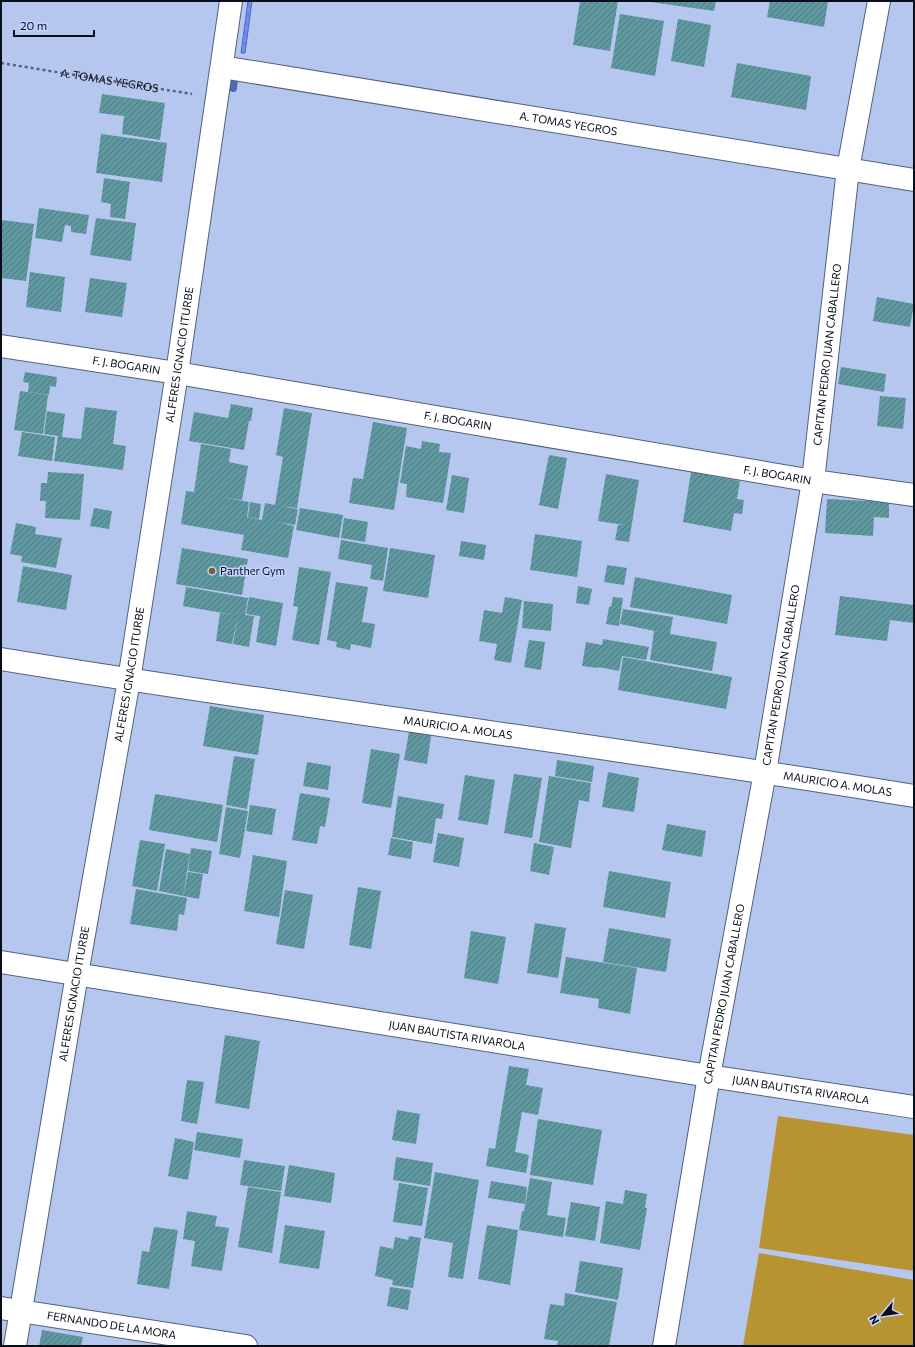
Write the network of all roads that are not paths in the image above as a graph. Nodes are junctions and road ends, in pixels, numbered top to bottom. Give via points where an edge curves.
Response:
1 (231, 1) edge
2 (879, 1) edge
3 (222, 67) junction
4 (848, 169) junction
5 (914, 180) edge
6 (1, 346) edge
7 (176, 373) junction
8 (813, 481) junction
9 (914, 495) edge
10 (1, 659) edge
11 (129, 680) junction
12 (765, 772) junction
13 (914, 796) edge
14 (1, 962) edge
15 (77, 974) junction
16 (709, 1076) junction
17 (914, 1107) edge
18 (11, 1309) edge
19 (15, 1346) edge
20 (246, 1346) edge
21 (664, 1346) edge

1 - 3 street, ALFERES IGNACIO ITURBE
2 - 4 street, CAPITAN PEDRO JUAN CABALLERO
3 - 4 street, A. TOMAS YEGROS
3 - 7 street, ALFERES IGNACIO ITURBE
4 - 5 street, A. TOMAS YEGROS
4 - 8 street, CAPITAN PEDRO JUAN CABALLERO
6 - 7 street, F. J. BOGARIN
7 - 8 street, F. J. BOGARIN
7 - 11 street, ALFERES IGNACIO ITURBE
8 - 9 street, F. J. BOGARIN
8 - 12 street, CAPITAN PEDRO JUAN CABALLERO
10 - 11 street, MAURICIO A. MOLAS
11 - 12 street, MAURICIO A. MOLAS
11 - 15 street, ALFERES IGNACIO ITURBE
12 - 13 street, MAURICIO A. MOLAS
12 - 16 street, CAPITAN PEDRO JUAN CABALLERO
14 - 15 street, JUAN BAUTISTA RIVAROLA
15 - 16 street, JUAN BAUTISTA RIVAROLA
15 - 18 street, ALFERES IGNACIO ITURBE
16 - 17 street, JUAN BAUTISTA RIVAROLA
16 - 21 street, CAPITAN PEDRO JUAN CABALLERO
18 - 19 street, ALFERES IGNACIO ITURBE
18 - 20 street, FERNANDO DE LA MORA

